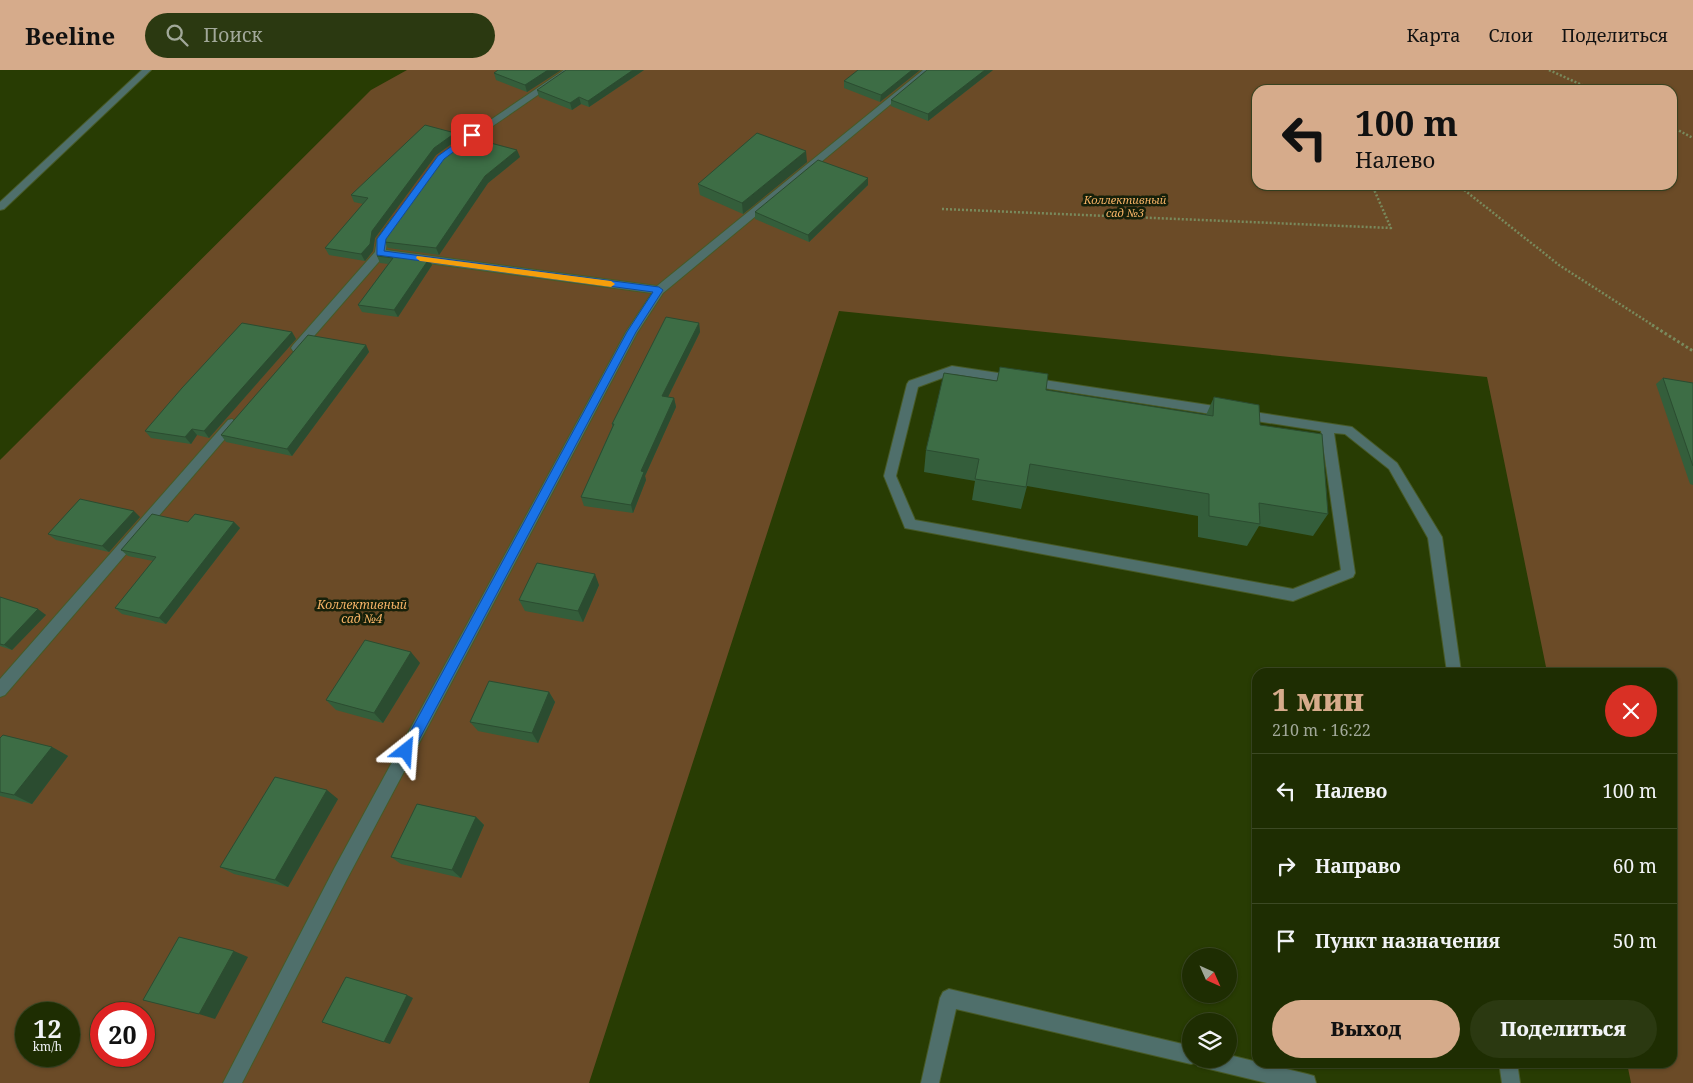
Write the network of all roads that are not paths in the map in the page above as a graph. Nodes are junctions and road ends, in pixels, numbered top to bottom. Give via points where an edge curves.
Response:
1 (147, 70) edge
2 (570, 70) edge
3 (928, 70) edge
4 (449, 152) edge
5 (0, 207) edge
6 (403, 210) edge
7 (380, 253) junction
8 (659, 290) junction
9 (288, 358) edge
10 (242, 411) edge
11 (1327, 426) junction
12 (1453, 668) edge
13 (0, 690) edge
14 (1182, 1053) edge
15 (1237, 1067) edge
16 (1509, 1068) edge
17 (232, 1083) edge
18 (930, 1083) edge
19 (1307, 1083) edge
20 (1511, 1083) edge

1 - 5 lane
2 - 4 lane
3 - 8 lane
6 - 7 lane via 382,239
7 - 8 lane
7 - 9 lane
8 - 17 lane via 627,340 345,865
10 - 13 lane
11 - 11 lane via 952,370 913,384 890,476 910,524 1294,596 1348,573
11 - 12 lane via 1348,430 1393,466 1436,537
14 - 18 lane via 949,998
15 - 19 lane
16 - 20 lane

